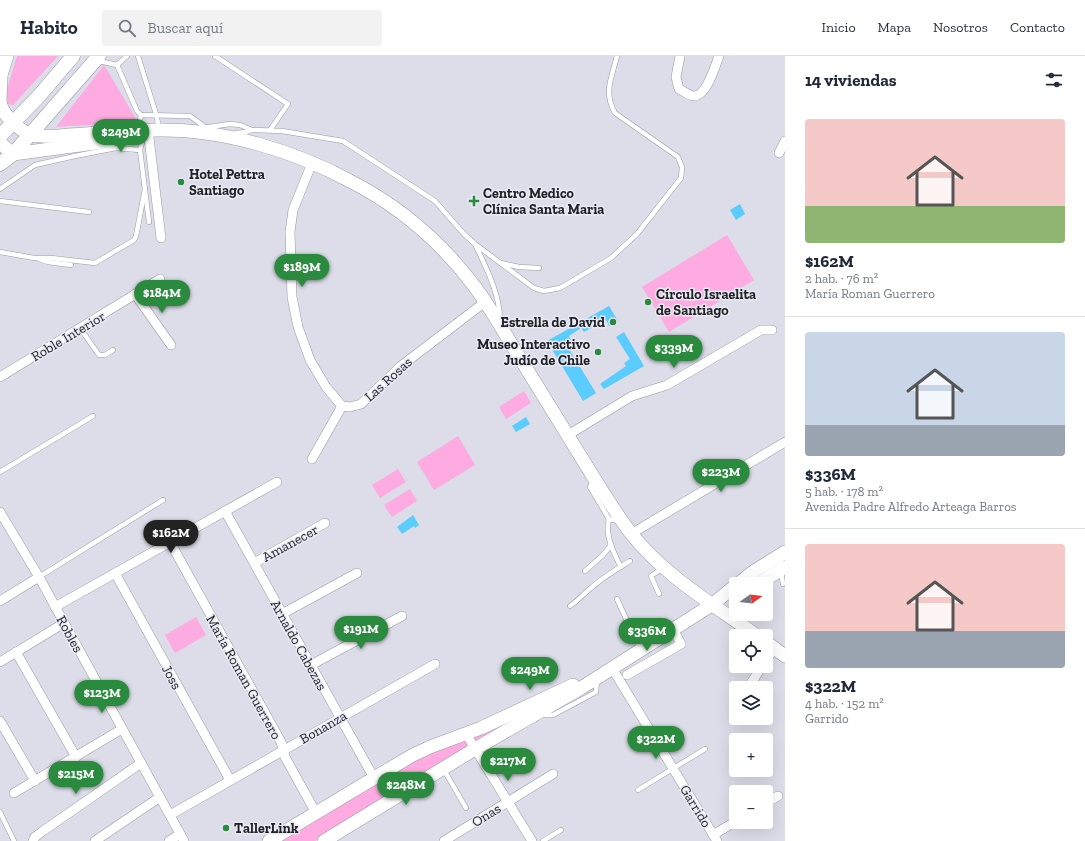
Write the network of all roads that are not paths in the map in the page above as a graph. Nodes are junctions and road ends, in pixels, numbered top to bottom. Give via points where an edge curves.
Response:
1 (7, 56) edge
2 (73, 56) edge
3 (127, 56) edge
4 (138, 56) edge
5 (215, 56) edge
6 (617, 56) edge
7 (680, 56) edge
8 (719, 56) edge
9 (97, 58) edge
10 (117, 65) junction
11 (0, 77) edge
12 (0, 101) edge
13 (156, 114) junction
14 (141, 115) junction
15 (13, 122) junction
16 (214, 126) junction
17 (205, 127) junction
18 (252, 130) junction
19 (270, 130) junction
20 (184, 131) junction
21 (229, 134) junction
22 (30, 135) junction
23 (0, 136) edge
24 (146, 138) junction
25 (785, 141) edge
26 (0, 143) edge
27 (779, 153) dead end
28 (13, 154) junction
29 (312, 163) junction
30 (0, 164) edge
31 (145, 189) junction
32 (0, 190) edge
33 (0, 202) edge
34 (89, 212) dead end
35 (149, 222) dead end
36 (162, 238) dead end
37 (475, 244) junction
38 (0, 252) edge
39 (34, 258) junction
40 (496, 260) junction
41 (71, 265) dead end
42 (539, 268) dead end
43 (160, 279) dead end
44 (135, 294) junction
45 (485, 302) junction
46 (501, 327) junction
47 (80, 328) junction
48 (772, 330) dead end
49 (171, 345) dead end
50 (113, 350) dead end
51 (0, 377) edge
52 (342, 406) junction
53 (93, 416) dead end
54 (568, 435) junction
55 (785, 442) edge
56 (312, 459) dead end
57 (0, 472) edge
58 (276, 482) dead end
59 (164, 500) dead end
60 (225, 511) junction
61 (0, 512) edge
62 (616, 520) junction
63 (325, 523) dead end
64 (632, 534) junction
65 (170, 542) junction
66 (611, 545) junction
67 (785, 552) edge
68 (630, 561) dead end
69 (254, 563) junction
70 (621, 567) junction
71 (663, 568) junction
72 (783, 569) edge
73 (585, 570) dead end
74 (115, 573) junction
75 (357, 573) dead end
76 (39, 577) junction
77 (747, 577) edge
78 (770, 577) edge
79 (783, 584) dead end
80 (729, 591) edge
81 (659, 594) dead end
82 (729, 597) edge
83 (616, 600) dead end
84 (0, 601) edge
85 (713, 604) junction
86 (570, 606) dead end
87 (55, 607) junction
88 (729, 612) edge
89 (282, 614) junction
90 (402, 616) dead end
91 (744, 621) edge
92 (64, 623) junction
93 (673, 629) junction
94 (751, 629) edge
95 (773, 647) edge
96 (640, 650) junction
97 (16, 652) junction
98 (785, 656) edge
99 (0, 662) edge
100 (435, 664) dead end
101 (311, 665) junction
102 (604, 673) junction
103 (628, 675) dead end
104 (340, 718) junction
105 (0, 721) edge
106 (122, 729) junction
107 (466, 734) junction
108 (476, 749) junction
109 (705, 749) dead end
110 (283, 750) junction
111 (76, 757) junction
112 (141, 763) junction
113 (444, 768) junction
114 (673, 769) junction
115 (553, 774) dead end
116 (374, 778) junction
117 (230, 780) junction
118 (35, 781) junction
119 (638, 790) dead end
120 (14, 793) dead end
121 (778, 796) dead end
122 (160, 797) junction
123 (773, 799) edge
124 (508, 801) junction
125 (466, 808) dead end
126 (0, 812) edge
127 (316, 813) junction
128 (170, 815) junction
129 (729, 827) edge
130 (561, 830) dead end
131 (344, 836) edge
132 (182, 838) edge
133 (715, 838) edge
134 (14, 841) edge
135 (32, 841) edge
136 (95, 841) edge
137 (169, 841) edge
138 (269, 841) edge
139 (324, 841) edge
140 (444, 841) edge
141 (532, 841) edge
142 (543, 841) edge

1 - 11 street
2 - 15 main road
3 - 10 lane
4 - 13 lane
5 - 19 lane via 288,104
6 - 40 lane via 608,92 615,113 678,157 682,167 681,178 637,234 611,258 560,288 544,291 534,288
7 - 8 street via 676,77 679,89 696,96 705,90
9 - 10 lane
9 - 22 main road
10 - 14 lane
11 - 12 street
12 - 15 street via 4,113
13 - 14 lane
13 - 17 lane via 190,116
13 - 24 lane
14 - 24 lane
15 - 22 street
15 - 23 main road
16 - 17 lane
16 - 18 lane via 240,125
16 - 21 lane
17 - 20 lane
18 - 19 lane
18 - 21 lane
19 - 37 lane via 344,141 435,201
20 - 21 street
20 - 24 street
21 - 24 street
21 - 29 street
22 - 24 street
22 - 28 main road
24 - 28 street via 96,142
24 - 31 lane
24 - 32 lane via 116,148 35,165
24 - 36 street
25 - 27 street
26 - 28 street
28 - 30 main road
29 - 45 street via 367,190 406,217 447,254
29 - 52 street via 293,210 290,232 292,297 298,327 310,360 326,387
31 - 35 lane
31 - 39 lane via 138,231 134,240 95,263
33 - 34 lane
37 - 40 lane
37 - 46 lane via 494,284
38 - 39 lane
39 - 41 lane
40 - 42 lane via 519,267
43 - 44 street, Roble Interior
44 - 47 street, Roble Interior
44 - 49 street
45 - 46 street
45 - 52 street, Las Rosas via 401,366 361,404 350,408
46 - 54 street
47 - 50 lane via 99,355 105,355
47 - 51 street, Roble Interior
48 - 54 street via 761,330 667,385 632,396
52 - 56 street
53 - 57 lane
54 - 62 street
55 - 64 street
58 - 60 street
59 - 76 lane
60 - 65 street
60 - 69 street, Arnaldo Cabezas
61 - 76 street, Robles
62 - 64 street
62 - 66 lane via 607,526
63 - 69 street, Amanecer
64 - 71 street
65 - 74 street
65 - 110 street, María Roman Guerrero via 281,742
66 - 70 lane
66 - 73 lane
67 - 77 street
68 - 70 lane
69 - 89 street, Arnaldo Cabezas
70 - 86 lane via 590,588 581,599
71 - 81 lane via 651,576
71 - 85 street
72 - 78 street
72 - 79 lane
74 - 87 street
74 - 117 street, Joss
75 - 89 street
76 - 84 street
76 - 87 street, Robles
80 - 85 street
82 - 85 street
83 - 96 lane
85 - 88 street
85 - 93 street
87 - 92 street, Robles
89 - 101 street, Arnaldo Cabezas
90 - 101 street
91 - 94 street
92 - 97 street
92 - 106 street, Robles
93 - 96 street
93 - 103 street via 681,644
95 - 98 street
96 - 102 street
97 - 99 street
97 - 111 street
100 - 104 street, Bonanza
101 - 104 street, Arnaldo Cabezas
102 - 107 street
102 - 108 street
102 - 114 street, Garrido
104 - 110 street, Bonanza
104 - 116 street, Arnaldo Cabezas
105 - 118 street
106 - 111 street
106 - 112 street, Robles
107 - 108 street
107 - 116 street via 421,751
108 - 113 street
108 - 124 street
109 - 114 lane
110 - 117 street, Bonanza
110 - 127 street, María Roman Guerrero
111 - 118 street
112 - 122 street, Robles
112 - 135 street via 43,830
113 - 125 lane
113 - 131 street
114 - 119 lane
114 - 133 street, Garrido
115 - 124 street, Onas
116 - 127 street
117 - 128 street, Bonanza
118 - 120 street
121 - 123 street
122 - 128 street, Robles
122 - 136 street
124 - 140 street, Onas
124 - 141 street
126 - 134 lane
127 - 138 street
128 - 132 street, Robles
129 - 133 street
130 - 142 lane
131 - 139 street
132 - 137 street

